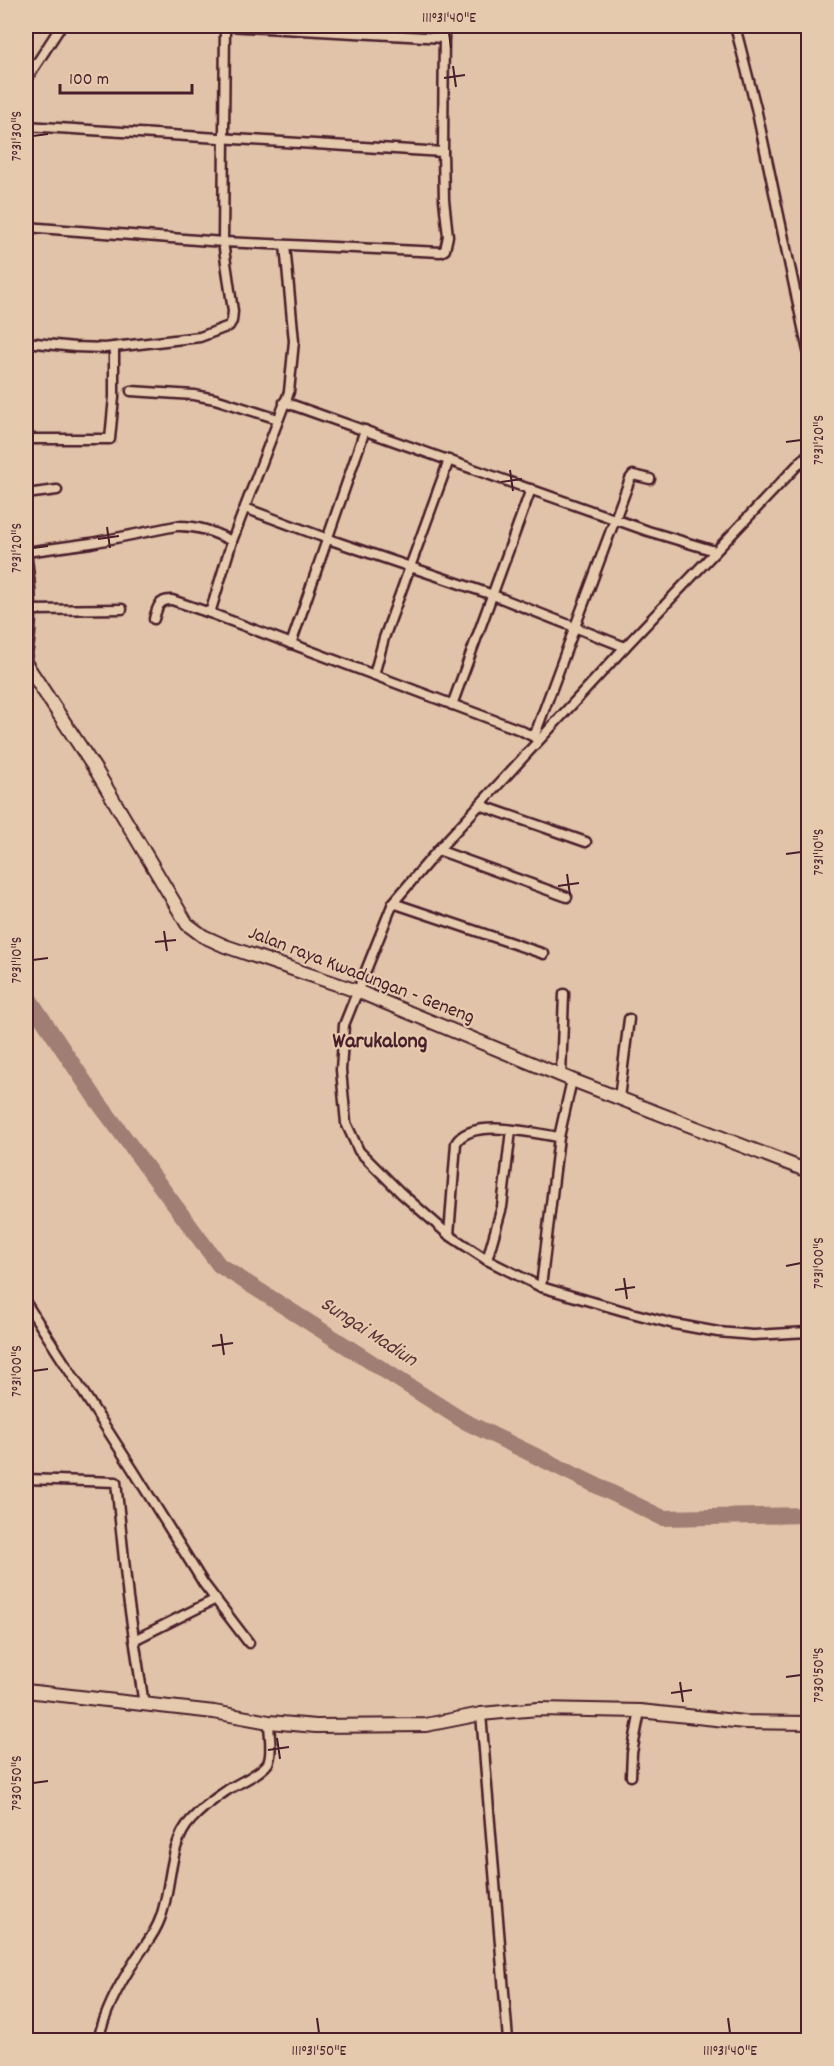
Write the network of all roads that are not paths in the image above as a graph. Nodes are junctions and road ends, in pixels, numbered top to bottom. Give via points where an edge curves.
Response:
1 (61, 26) edge
2 (226, 26) edge
3 (444, 26) edge
4 (735, 26) edge
5 (444, 38) junction
6 (26, 80) edge
7 (26, 126) edge
8 (225, 139) junction
9 (443, 152) junction
10 (26, 227) edge
11 (223, 242) junction
12 (285, 245) junction
13 (26, 342) edge
14 (114, 347) junction
15 (808, 351) edge
16 (131, 391) dead end
17 (284, 402) junction
18 (278, 419) junction
19 (365, 430) junction
20 (26, 439) edge
21 (808, 454) edge
22 (449, 460) junction
23 (650, 479) dead end
24 (531, 489) junction
25 (57, 490) dead end
26 (26, 494) edge
27 (245, 508) junction
28 (615, 518) junction
29 (328, 539) junction
30 (232, 541) junction
31 (715, 551) junction
32 (26, 552) edge
33 (410, 567) junction
34 (494, 595) junction
35 (122, 609) dead end
36 (30, 610) junction
37 (210, 613) junction
38 (154, 619) dead end
39 (574, 627) junction
40 (291, 644) junction
41 (626, 647) junction
42 (26, 658) edge
43 (26, 664) edge
44 (374, 675) junction
45 (452, 705) junction
46 (537, 739) junction
47 (480, 805) junction
48 (585, 842) dead end
49 (438, 850) junction
50 (567, 897) dead end
51 (393, 903) junction
52 (544, 954) dead end
53 (357, 991) junction
54 (564, 994) dead end
55 (629, 1019) dead end
56 (566, 1078) junction
57 (619, 1098) junction
58 (511, 1130) junction
59 (559, 1137) junction
60 (808, 1171) edge
61 (450, 1235) junction
62 (487, 1260) junction
63 (541, 1287) junction
64 (26, 1303) edge
65 (808, 1332) edge
66 (26, 1479) edge
67 (214, 1600) junction
68 (134, 1640) junction
69 (249, 1643) dead end
70 (26, 1691) edge
71 (144, 1705) junction
72 (640, 1710) junction
73 (481, 1714) junction
74 (269, 1722) junction
75 (808, 1723) edge
76 (632, 1776) dead end
77 (98, 2040) edge
78 (508, 2040) edge

1 - 6 street
2 - 5 street
2 - 8 street
3 - 5 street
4 - 15 street
5 - 9 street
7 - 8 street
8 - 9 street
8 - 11 street
9 - 12 street via 448,236 445,250 431,253
10 - 11 street
11 - 12 street
11 - 14 street via 233,311 229,326 200,337
12 - 17 street via 294,341 289,392
13 - 14 street
14 - 20 street via 110,439
16 - 18 street via 215,399
17 - 18 street
17 - 19 street
18 - 27 street
19 - 22 street
19 - 29 street
21 - 31 street
22 - 24 street
22 - 33 street
23 - 28 street via 633,475
24 - 28 street
24 - 34 street
25 - 26 street
27 - 29 street
27 - 30 street
28 - 31 street
28 - 39 street
29 - 33 street
29 - 40 street
30 - 32 street via 201,527 183,525
30 - 37 street
31 - 41 street
32 - 36 street
33 - 34 street
33 - 44 street
34 - 39 street
34 - 45 street
35 - 36 street
36 - 42 street
37 - 38 street via 166,599 159,604
37 - 40 street
39 - 41 street
39 - 46 street
40 - 44 street
41 - 46 street
43 - 53 main road, Jalan raya Kwadungan - Geneng via 97,772 187,924 225,946
44 - 45 street
45 - 46 street
46 - 47 street
47 - 48 street
47 - 49 street
49 - 50 street
49 - 51 street
51 - 52 street
51 - 53 street
53 - 56 main road, Jalan raya Kwadungan - Geneng
53 - 61 street via 344,1025 341,1070 346,1123 352,1140 368,1162
54 - 56 street
55 - 57 street
56 - 57 main road, Jalan raya Kwadungan - Geneng
56 - 59 street
57 - 60 main road, Jalan raya Kwadungan - Geneng
58 - 59 street
58 - 61 street via 480,1128 464,1133 456,1143
58 - 62 street via 502,1207
59 - 63 street
61 - 62 street
62 - 63 street
63 - 65 street via 718,1332
64 - 67 street
66 - 68 street via 116,1482
67 - 68 street
67 - 69 street
68 - 71 street
70 - 71 main road
71 - 74 main road
72 - 73 main road via 538,1709
72 - 75 main road via 744,1722
72 - 76 street
73 - 74 main road via 426,1725 316,1726
73 - 78 street
74 - 77 street via 266,1766 226,1790 179,1837 160,1920 117,1988

